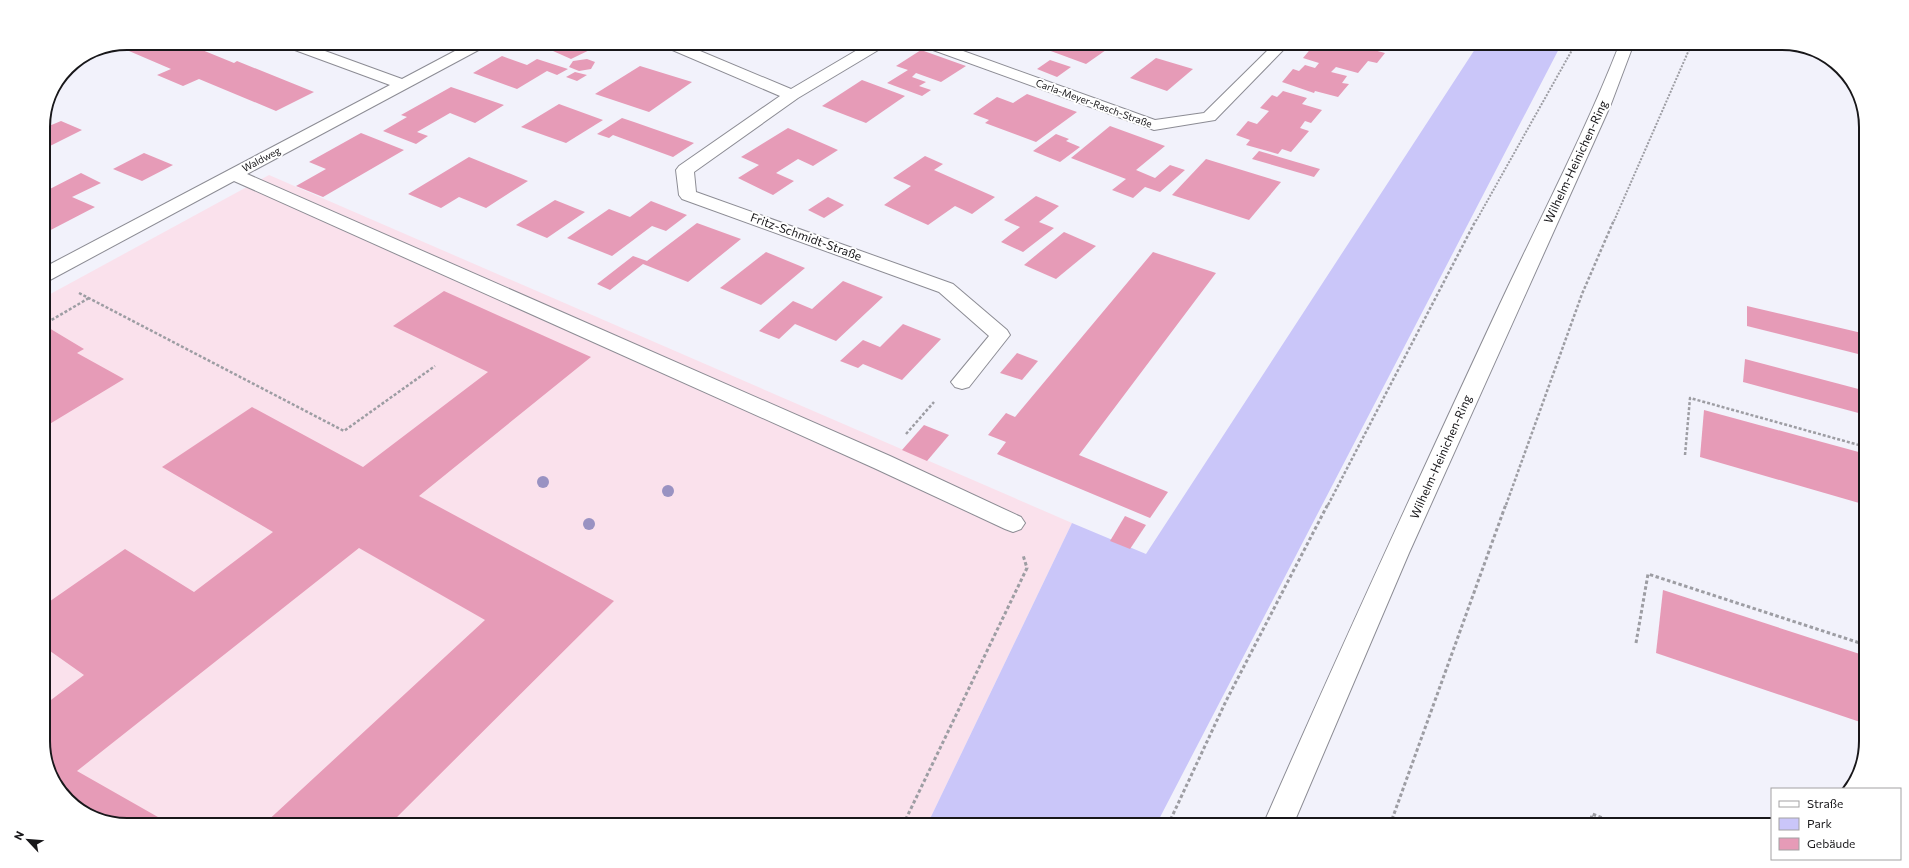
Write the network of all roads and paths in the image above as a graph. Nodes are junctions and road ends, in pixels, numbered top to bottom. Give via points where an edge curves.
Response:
1 (308, 50) edge
2 (468, 50) edge
3 (685, 50) edge
4 (868, 50) edge
5 (946, 50) edge
6 (1276, 50) edge
7 (1572, 50) edge
8 (1625, 50) edge
9 (1638, 50) edge
10 (1689, 50) edge
11 (402, 84) junction
12 (1610, 91) junction
13 (792, 95) junction
14 (232, 174) junction
15 (50, 273) edge
16 (50, 279) edge
17 (89, 298) junction
18 (50, 321) edge
19 (435, 366) dead end
20 (962, 382) joint
21 (1859, 445) edge
22 (1685, 455) dead end
23 (882, 462) junction
24 (1013, 523) joint
25 (1636, 643) dead end
26 (1859, 643) edge
27 (906, 818) edge
28 (1171, 818) edge
29 (1281, 818) edge
30 (1393, 818) edge
31 (1591, 818) edge
32 (1603, 818) edge

1 - 11 street
2 - 11 street, Waldweg
3 - 13 street
4 - 13 street
5 - 6 street, Carla-Meyer-Rasch-Straße via 1154,125 1209,117
7 - 28 path via 1460,249 1226,701
8 - 12 street, Wilhelm-Heinichen-Ring
9 - 12 street, Wilhelm-Heinichen-Ring
10 - 30 path via 1582,294
11 - 14 street, Waldweg
12 - 29 street, Wilhelm-Heinichen-Ring via 1521,280
13 - 20 street, Fritz-Schmidt-Straße via 684,170 688,195 946,288 1000,335
14 - 15 street, Waldweg
14 - 23 street
16 - 17 path
17 - 18 path
17 - 19 path via 344,431
20 - 23 path via 946,388
21 - 22 path via 1690,398
23 - 24 street
24 - 27 path via 1027,568
25 - 26 path via 1648,574
31 - 32 path via 1592,814

